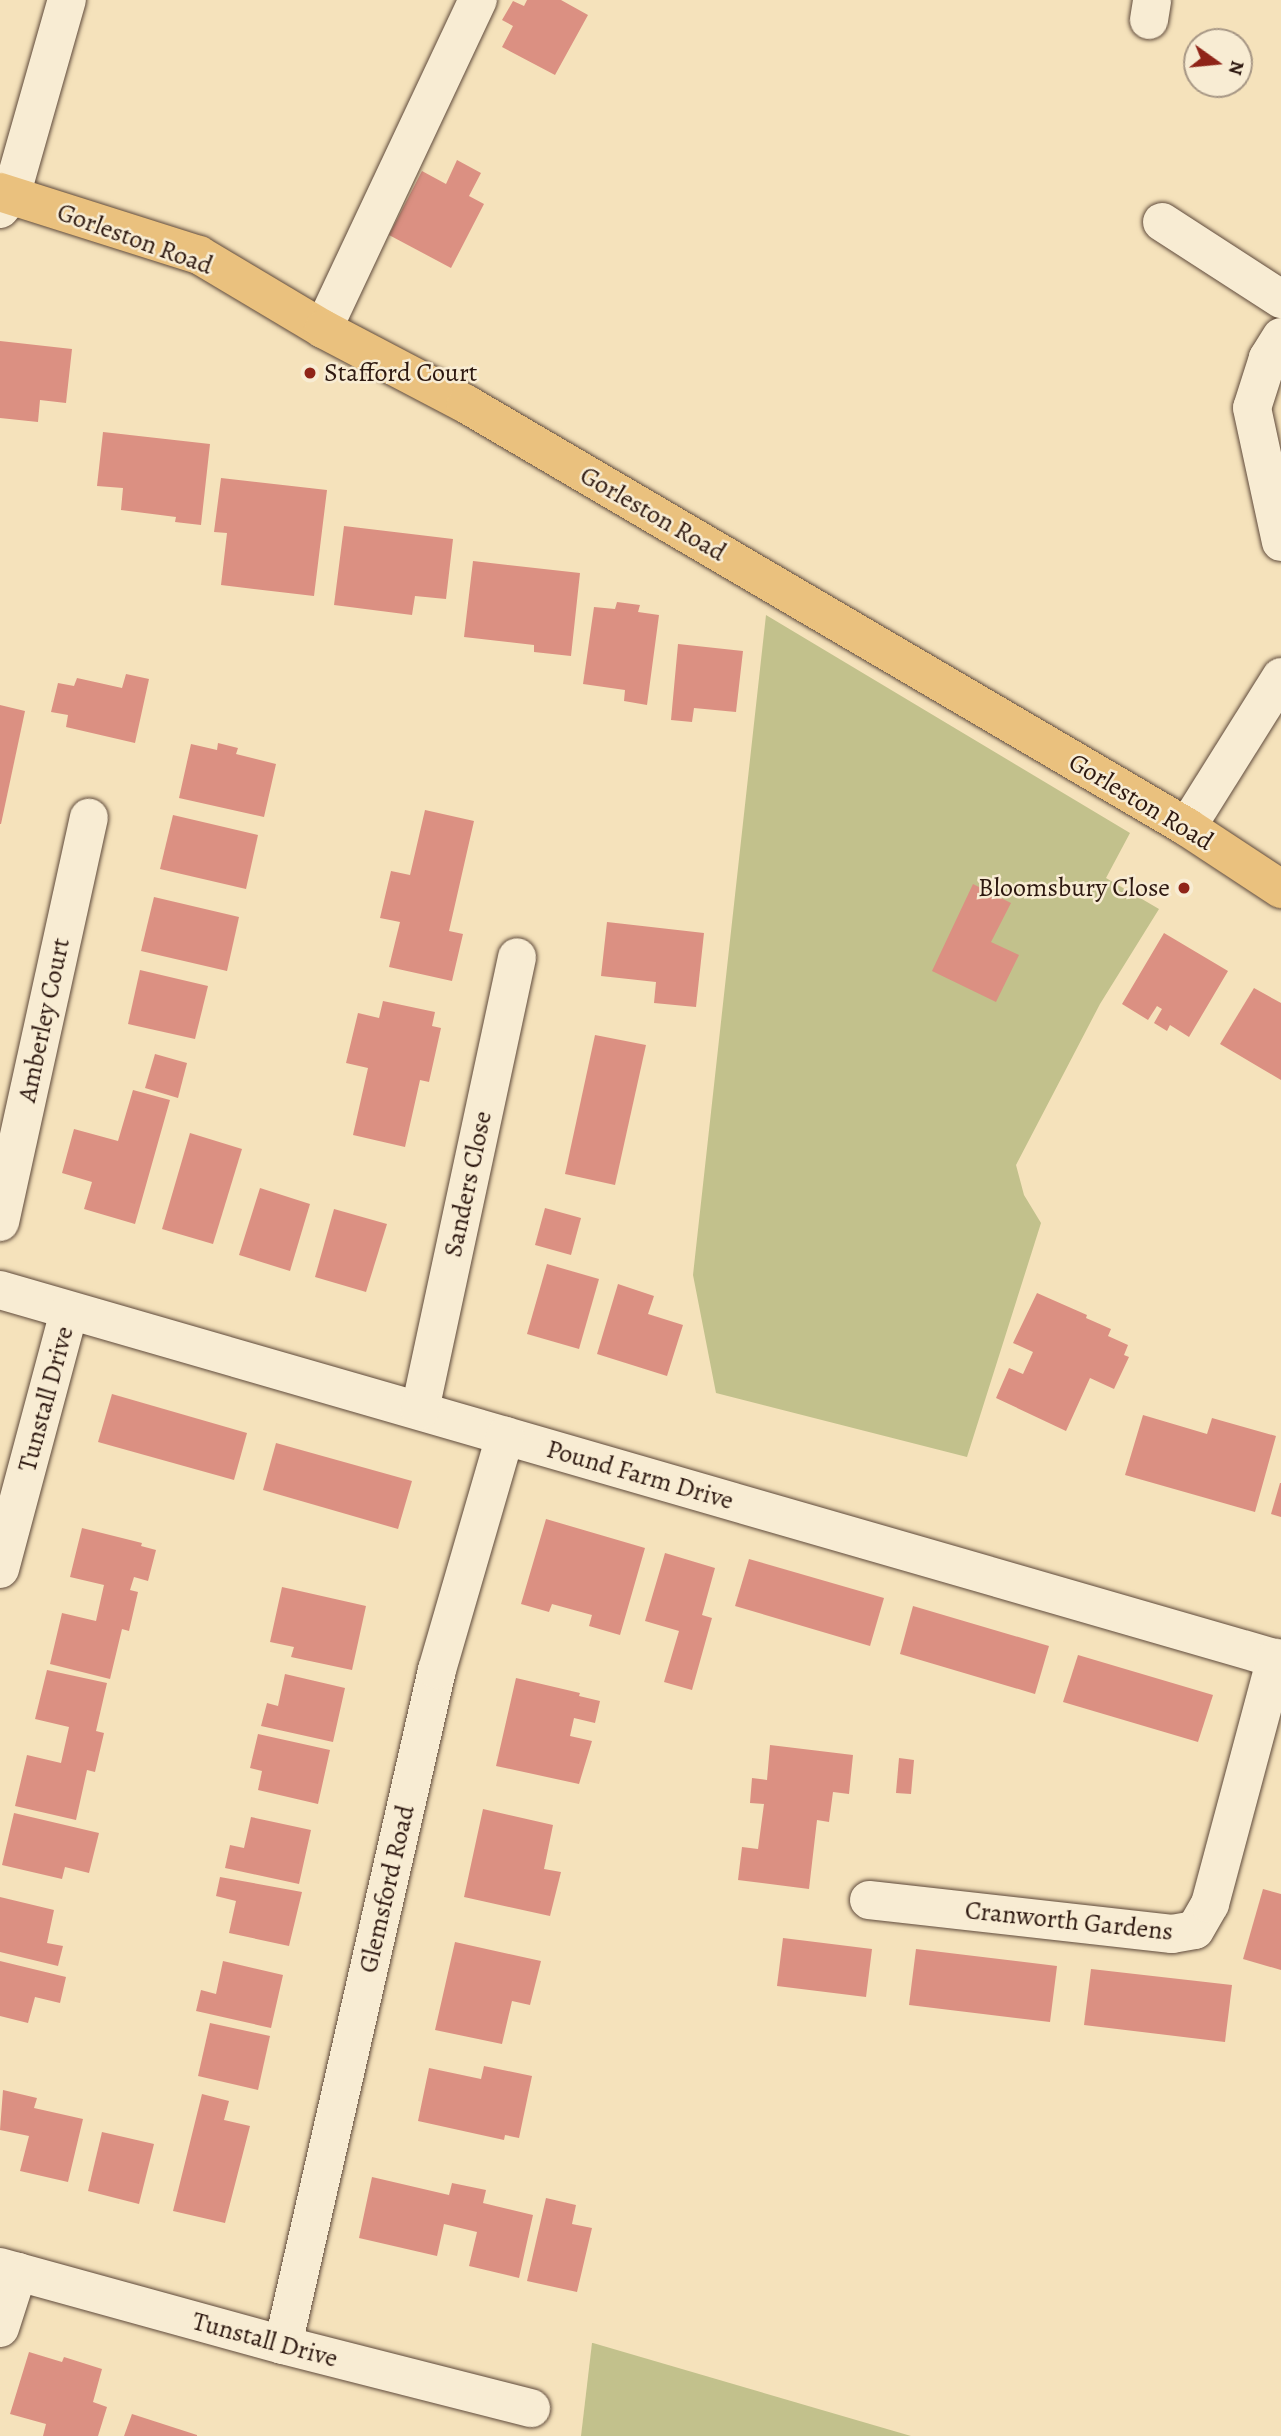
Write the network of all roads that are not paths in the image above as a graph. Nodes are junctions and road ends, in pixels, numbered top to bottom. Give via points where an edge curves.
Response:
1 (67, 0) edge
2 (478, 0) edge
3 (4, 199) edge
4 (1162, 222) dead end
5 (1281, 299) edge
6 (323, 328) junction
7 (1281, 337) edge
8 (1281, 542) edge
9 (1281, 677) edge
10 (89, 818) dead end
11 (1187, 827) junction
12 (1281, 889) edge
13 (517, 957) dead end
14 (0, 1223) edge
15 (0, 1290) edge
16 (69, 1311) junction
17 (420, 1410) junction
18 (505, 1436) junction
19 (0, 1569) edge
20 (1278, 1659) edge
21 (869, 1900) dead end
22 (9, 2270) edge
23 (0, 2328) edge
24 (284, 2345) junction
25 (531, 2409) dead end

1 - 3 street
2 - 6 street
3 - 6 main road, Gorleston Road via 199,255
4 - 5 street
6 - 11 main road, Gorleston Road via 466,404
7 - 8 street via 1268,358 1252,408
9 - 11 street
10 - 14 street, Amberley Court
11 - 12 main road, Gorleston Road
13 - 17 street, Sanders Close
15 - 16 street, Pound Farm Drive
16 - 17 street, Pound Farm Drive
16 - 19 street, Tunstall Drive
17 - 18 street, Pound Farm Drive
18 - 20 street, Pound Farm Drive
18 - 24 street, Glemsford Road via 437,1670
20 - 21 street, Cranworth Gardens via 1210,1904 1195,1930 1172,1934
22 - 23 street
22 - 24 street, Tunstall Drive
24 - 25 street, Tunstall Drive

